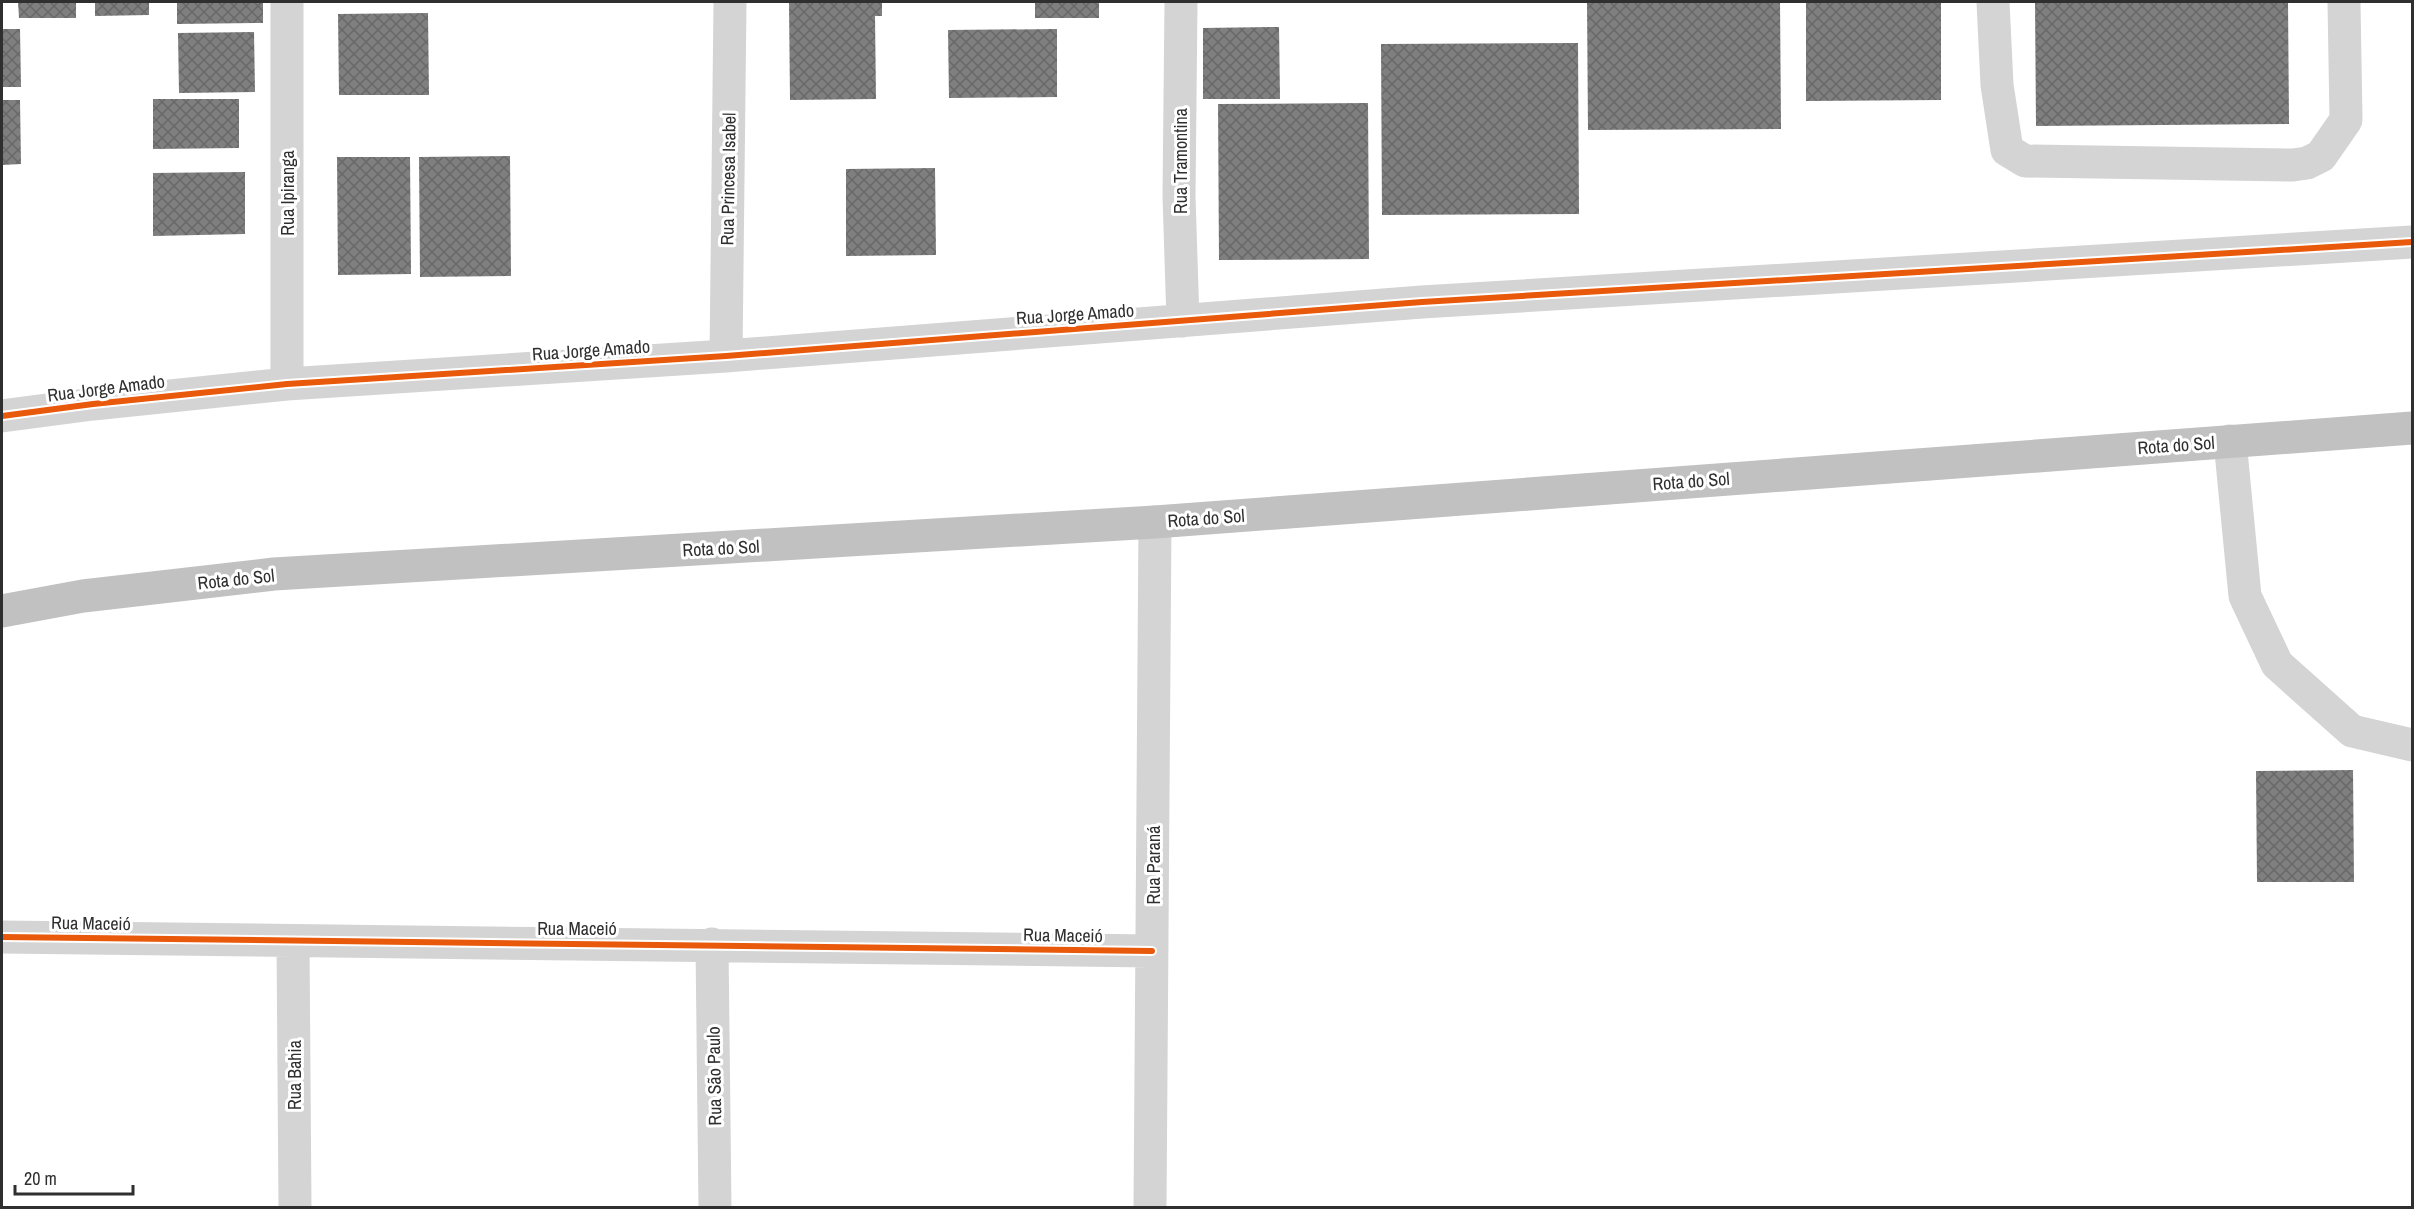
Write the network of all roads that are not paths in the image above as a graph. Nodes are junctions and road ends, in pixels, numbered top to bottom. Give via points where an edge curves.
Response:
1 (287, 2) edge
2 (730, 2) edge
3 (1181, 2) edge
4 (1993, 2) edge
5 (2344, 2) edge
6 (2412, 242) edge
7 (1183, 321) junction
8 (726, 356) junction
9 (287, 384) junction
10 (2, 416) edge
11 (2412, 428) edge
12 (2230, 441) junction
13 (1155, 522) junction
14 (2, 612) edge
15 (2412, 745) edge
16 (2, 937) edge
17 (292, 942) junction
18 (712, 944) junction
19 (1152, 951) junction
20 (294, 1208) edge
21 (715, 1208) edge
22 (1150, 1208) edge

1 - 9 street, Rua Ipiranga
2 - 8 street, Rua Princesa Isabel
3 - 7 street, Rua Tramontina via 1179,196
4 - 5 street via 2000,119 2007,150 2025,161 2293,165 2320,156 2346,120
6 - 7 street, Rua Jorge Amado via 1422,302
7 - 8 street, Rua Jorge Amado
8 - 9 street, Rua Jorge Amado
9 - 10 street, Rua Jorge Amado
11 - 12 highway, Rota do Sol
12 - 13 highway, Rota do Sol
12 - 15 street via 2245,596 2277,664 2352,731
13 - 14 highway, Rota do Sol via 274,574 83,596
13 - 19 street, Rua Paraná
16 - 17 street, Rua Maceió
17 - 18 street, Rua Maceió
17 - 20 street, Rua Bahia
18 - 19 street, Rua Maceió
18 - 21 street, Rua São Paulo
19 - 22 street, Rua Paraná

